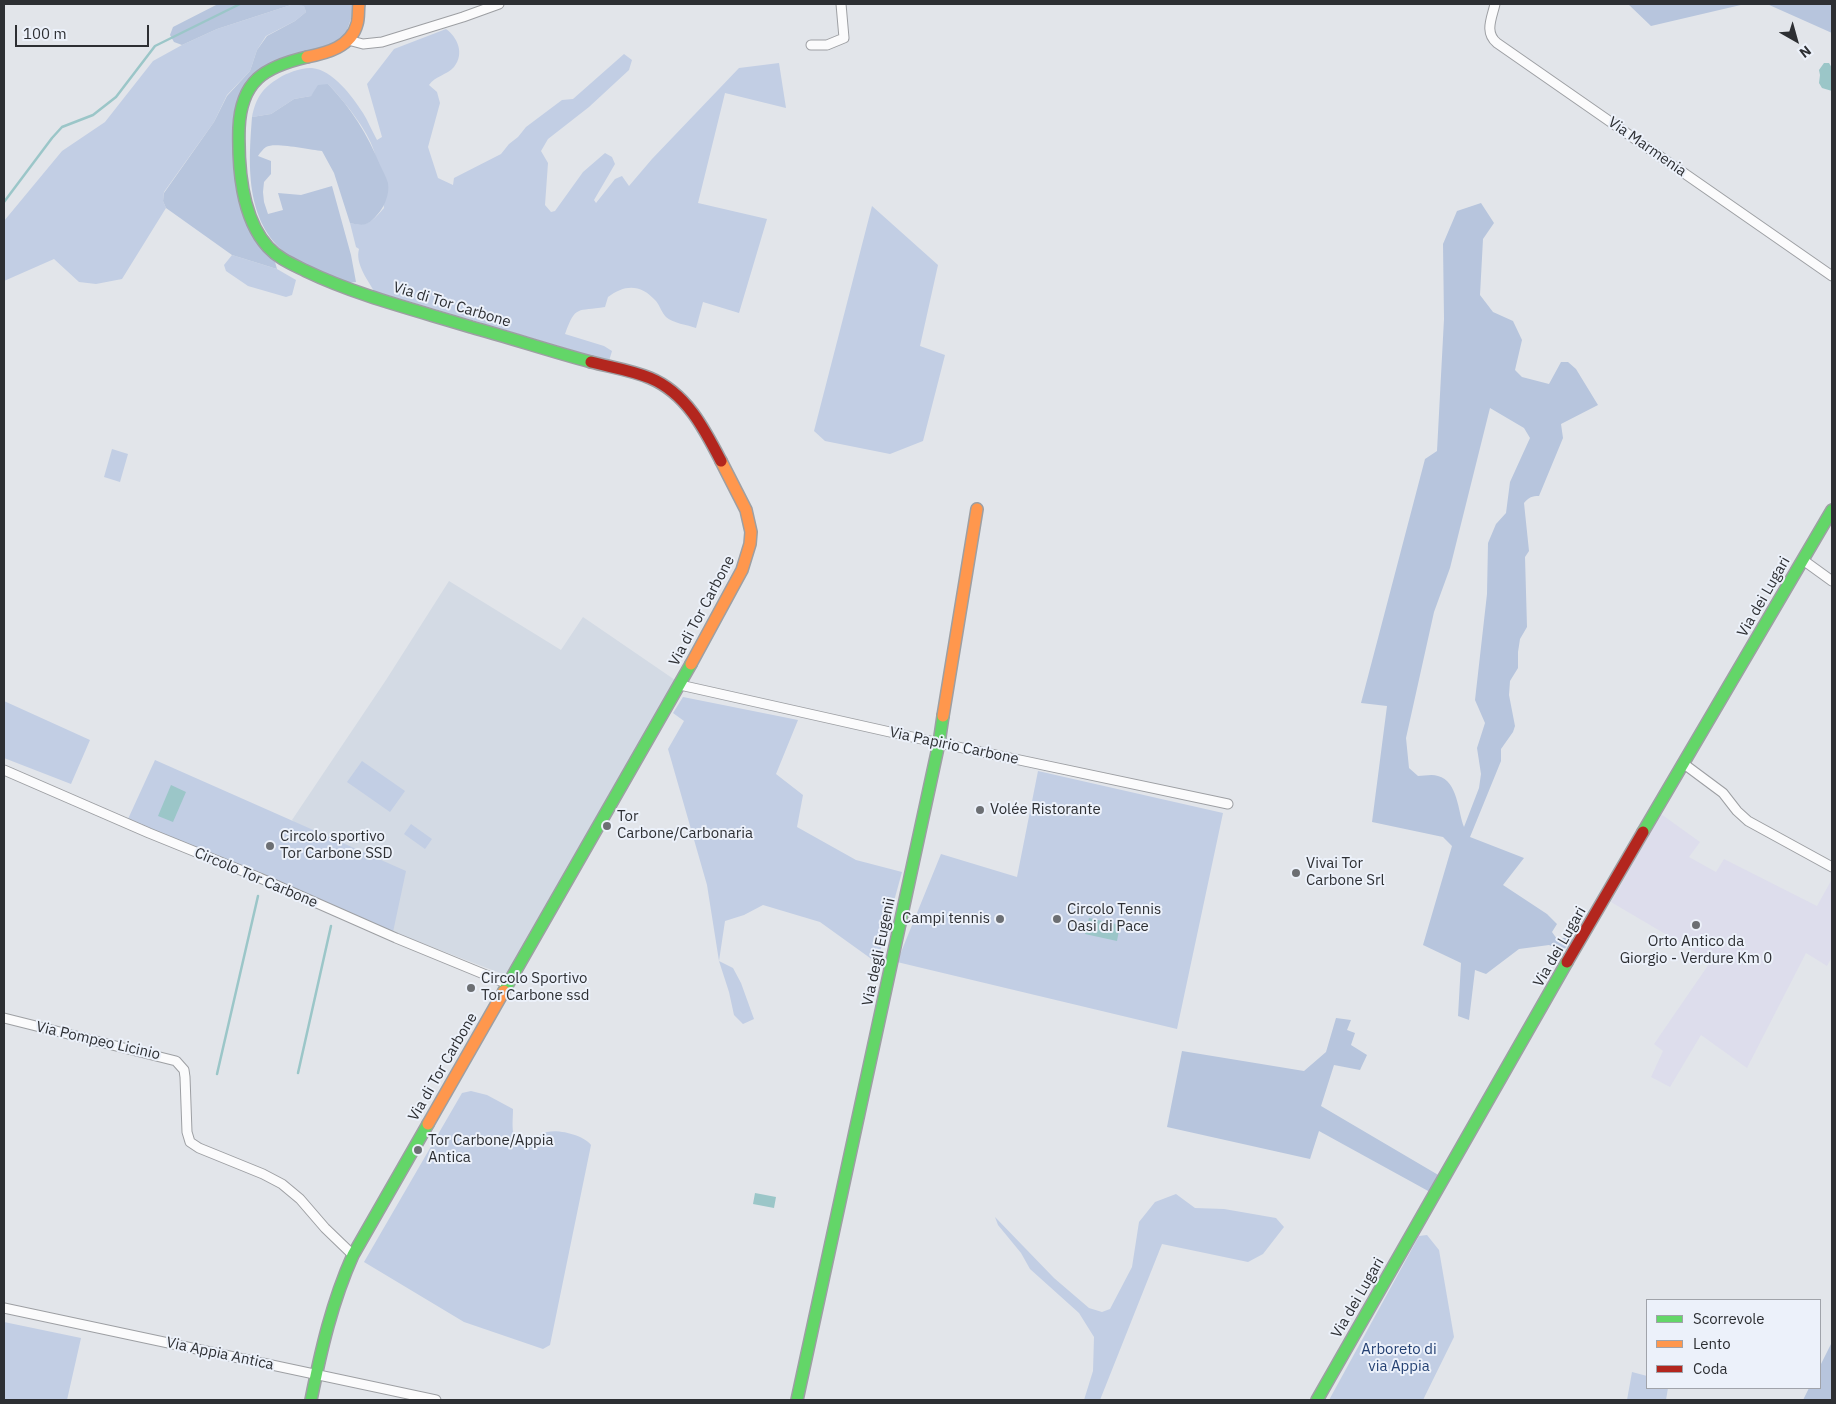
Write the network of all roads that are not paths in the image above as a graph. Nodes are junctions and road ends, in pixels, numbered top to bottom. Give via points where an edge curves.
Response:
1 (359, 4) edge
2 (499, 4) edge
3 (841, 4) edge
4 (1495, 4) edge
5 (348, 40) junction
6 (811, 45) dead end
7 (1832, 276) edge
8 (977, 509) dead end
9 (1832, 510) edge
10 (1803, 560) junction
11 (1832, 582) edge
12 (680, 685) junction
13 (939, 743) junction
14 (1684, 764) junction
15 (4, 770) edge
16 (1228, 804) dead end
17 (1832, 867) edge
18 (508, 984) junction
19 (4, 1018) edge
20 (353, 1255) junction
21 (4, 1308) edge
22 (316, 1375) junction
23 (311, 1400) edge
24 (436, 1400) edge
25 (797, 1400) edge
26 (1317, 1400) edge

1 - 5 street via 357,24
2 - 5 street via 382,42 363,44
3 - 6 street via 844,38 827,45
4 - 7 street, Via Marmenia via 1489,28 1497,43
5 - 12 street, Via di Tor Carbone via 326,54 270,69 255,80 245,95 241,118 241,165 244,193 254,226 276,255 340,286 631,372 664,384 680,396 736,488 748,516 751,538 742,570
8 - 13 street, Via degli Eugenii
9 - 10 street, Via dei Lugari
10 - 11 street
10 - 14 street, Via dei Lugari
12 - 13 street, Via Papirio Carbone
12 - 18 street, Via di Tor Carbone
13 - 16 street, Via Papirio Carbone
13 - 25 street, Via degli Eugenii
14 - 17 street via 1723,793 1748,821
14 - 26 street, Via dei Lugari via 1514,1053
15 - 18 street, Circolo Tor Carbone
18 - 20 street, Via di Tor Carbone
19 - 20 street, Via Pompeo Licinio via 176,1060 186,1078 190,1142 282,1184
20 - 22 street, Via di Tor Carbone via 330,1312
21 - 22 street, Via Appia Antica
22 - 23 street, Via di Tor Carbone
22 - 24 street, Via Appia Antica

